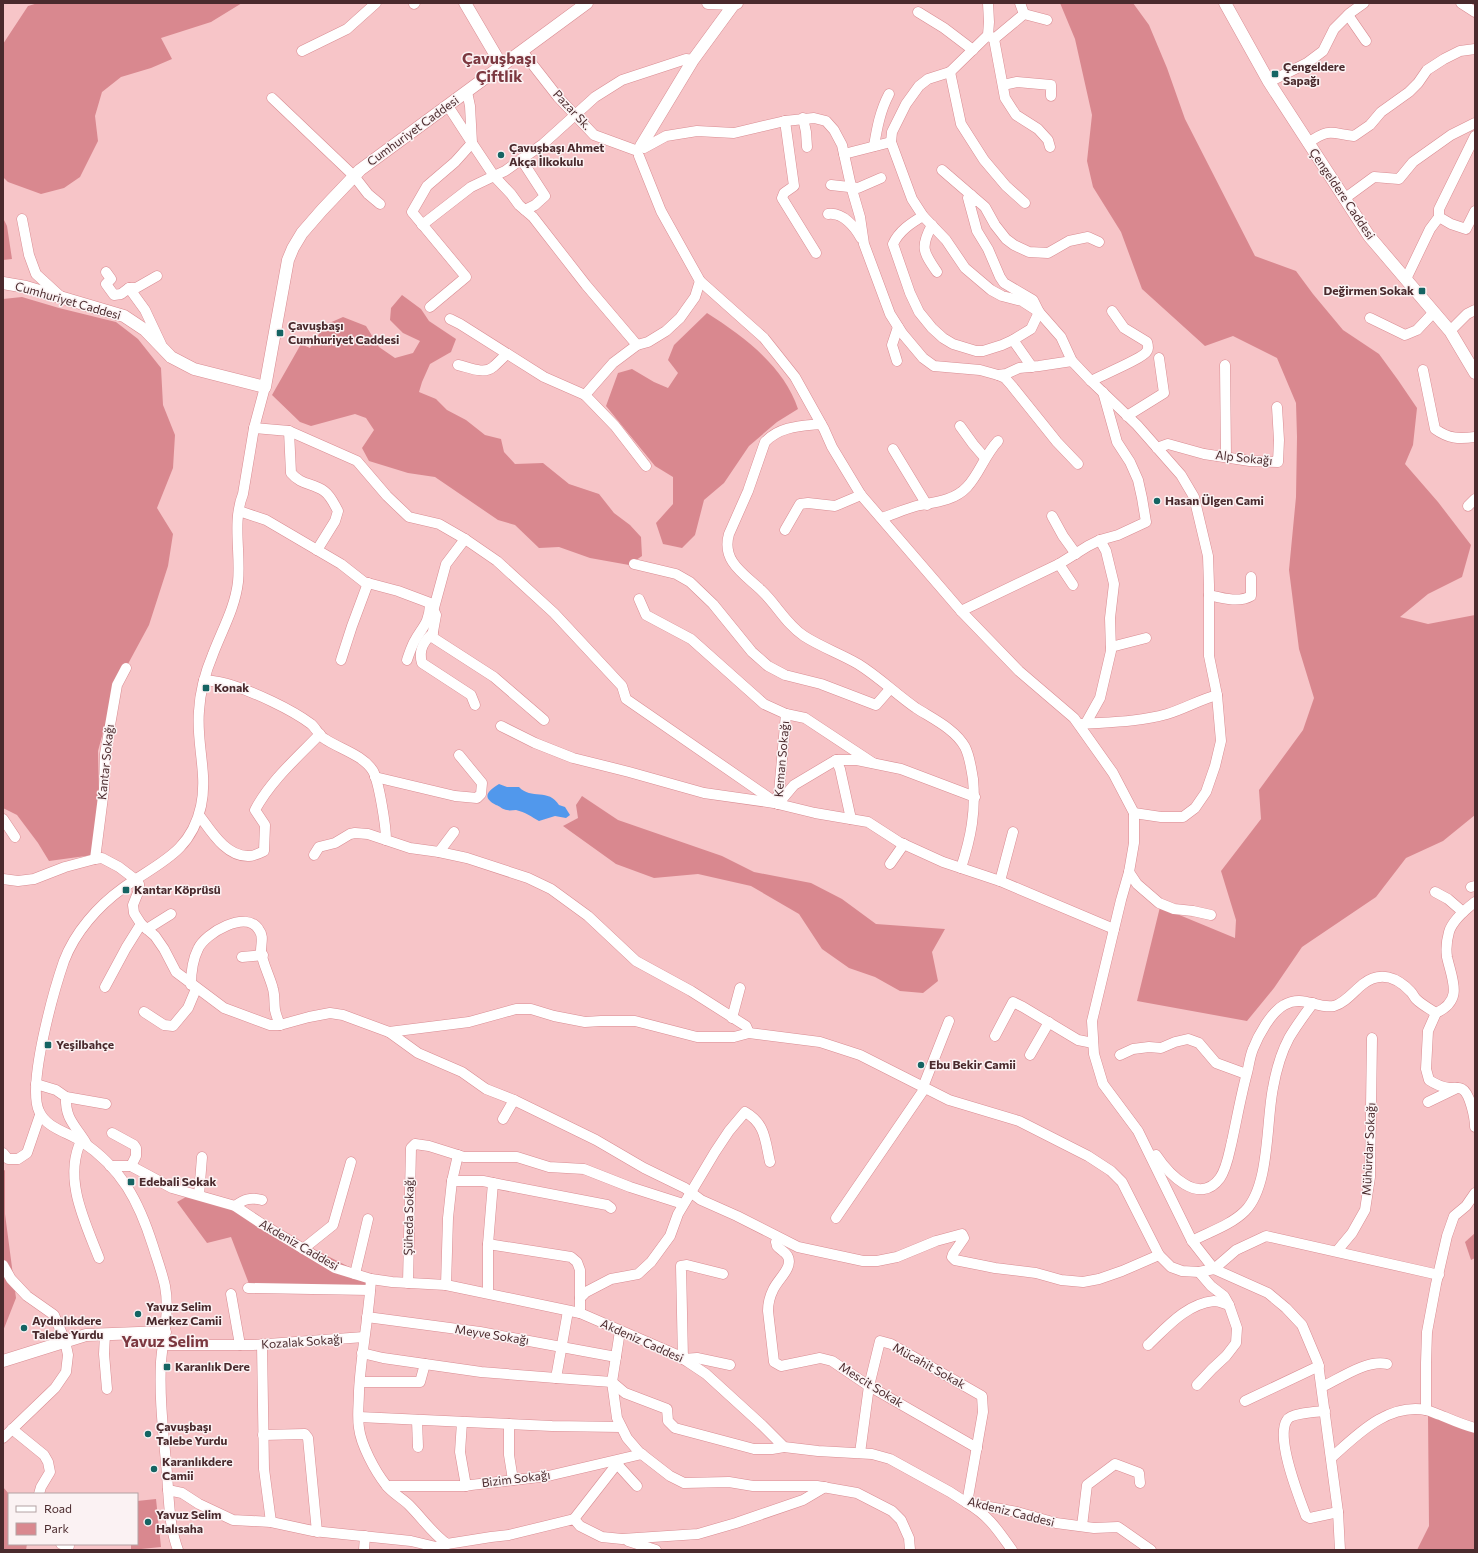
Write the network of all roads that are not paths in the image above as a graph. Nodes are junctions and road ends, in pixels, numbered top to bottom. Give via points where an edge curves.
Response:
1 (376, 3) edge
2 (465, 3) edge
3 (708, 3) edge
4 (988, 3) edge
5 (1020, 3) edge
6 (1225, 3) edge
7 (1461, 3) edge
8 (585, 4) edge
9 (735, 4) edge
10 (1359, 5) edge
11 (918, 12) dead end
12 (1475, 12) edge
13 (1024, 14) junction
14 (1348, 15) junction
15 (1047, 20) dead end
16 (991, 37) junction
17 (1366, 41) dead end
18 (1475, 49) edge
19 (973, 50) junction
20 (302, 51) dead end
21 (522, 51) junction
22 (693, 60) junction
23 (502, 66) junction
24 (950, 72) junction
25 (1269, 82) junction
26 (1003, 85) junction
27 (467, 92) junction
28 (888, 94) dead end
29 (1051, 96) dead end
30 (272, 98) dead end
31 (448, 106) junction
32 (576, 115) junction
33 (803, 118) junction
34 (785, 120) junction
35 (1475, 123) edge
36 (1475, 136) edge
37 (891, 142) junction
38 (1308, 143) junction
39 (472, 144) junction
40 (874, 146) junction
41 (807, 147) dead end
42 (1050, 147) dead end
43 (640, 150) junction
44 (844, 154) junction
45 (521, 159) junction
46 (942, 170) dead end
47 (354, 176) junction
48 (494, 176) junction
49 (881, 178) dead end
50 (831, 185) dead end
51 (851, 188) junction
52 (971, 195) junction
53 (1344, 199) junction
54 (380, 204) dead end
55 (1025, 204) dead end
56 (525, 210) junction
57 (1475, 211) edge
58 (828, 214) dead end
59 (923, 216) junction
60 (1439, 217) junction
61 (22, 219) dead end
62 (422, 225) junction
63 (932, 225) junction
64 (1099, 242) dead end
65 (864, 244) junction
66 (816, 253) dead end
67 (106, 272) dead end
68 (937, 272) dead end
69 (157, 276) dead end
70 (1406, 279) junction
71 (700, 281) junction
72 (3, 283) edge
73 (129, 288) junction
74 (63, 298) junction
75 (430, 307) dead end
76 (1475, 310) edge
77 (1112, 311) dead end
78 (1039, 312) junction
79 (1434, 312) junction
80 (1370, 318) dead end
81 (450, 319) dead end
82 (898, 327) junction
83 (1450, 331) junction
84 (1014, 340) junction
85 (637, 345) junction
86 (164, 351) junction
87 (507, 354) junction
88 (1159, 358) dead end
89 (1072, 360) junction
90 (897, 361) dead end
91 (458, 365) dead end
92 (1225, 365) dead end
93 (1032, 367) junction
94 (1423, 370) dead end
95 (1475, 372) edge
96 (998, 375) junction
97 (1091, 381) junction
98 (262, 386) junction
99 (1103, 392) junction
100 (585, 395) junction
101 (1277, 407) dead end
102 (1127, 416) junction
103 (821, 424) junction
104 (960, 426) dead end
105 (254, 428) junction
106 (289, 431) junction
107 (1475, 438) edge
108 (998, 441) dead end
109 (1157, 448) junction
110 (893, 449) dead end
111 (1226, 457) junction
112 (985, 458) junction
113 (1078, 464) dead end
114 (646, 466) dead end
115 (862, 495) junction
116 (928, 505) junction
117 (239, 507) junction
118 (1052, 516) dead end
119 (882, 518) junction
120 (785, 530) dead end
121 (465, 539) junction
122 (1100, 540) junction
123 (317, 550) junction
124 (1076, 554) junction
125 (634, 564) dead end
126 (1060, 564) junction
127 (1251, 577) dead end
128 (368, 583) junction
129 (1073, 586) dead end
130 (1209, 595) junction
131 (639, 599) dead end
132 (432, 605) junction
133 (961, 610) junction
134 (433, 633) junction
135 (1146, 638) dead end
136 (1111, 647) junction
137 (341, 660) dead end
138 (407, 660) dead end
139 (126, 668) dead end
140 (204, 680) junction
141 (890, 689) junction
142 (1216, 695) junction
143 (474, 705) dead end
144 (786, 714) junction
145 (544, 720) dead end
146 (1082, 724) junction
147 (501, 726) dead end
148 (320, 734) junction
149 (459, 755) dead end
150 (836, 760) junction
151 (873, 763) junction
152 (375, 777) junction
153 (975, 797) junction
154 (778, 804) junction
155 (1134, 813) junction
156 (199, 815) junction
157 (3, 819) edge
158 (850, 819) junction
159 (454, 832) dead end
160 (1012, 832) dead end
161 (15, 838) dead end
162 (386, 840) junction
163 (904, 844) junction
164 (439, 852) junction
165 (314, 855) dead end
166 (95, 859) junction
167 (890, 864) dead end
168 (962, 868) junction
169 (1129, 872) junction
170 (3, 879) edge
171 (136, 880) junction
172 (1000, 881) junction
173 (1435, 892) dead end
174 (1475, 902) edge
175 (1463, 912) junction
176 (170, 914) dead end
177 (1211, 914) dead end
178 (144, 926) junction
179 (1114, 930) junction
180 (263, 955) junction
181 (242, 957) dead end
182 (105, 987) dead end
183 (194, 987) junction
184 (740, 988) dead end
185 (1313, 1002) junction
186 (144, 1012) dead end
187 (1436, 1013) junction
188 (732, 1018) junction
189 (949, 1021) dead end
190 (1049, 1022) junction
191 (280, 1025) junction
192 (389, 1032) junction
193 (749, 1033) junction
194 (995, 1036) dead end
195 (1372, 1038) dead end
196 (1093, 1044) junction
197 (1030, 1054) dead end
198 (1120, 1055) dead end
199 (1246, 1074) junction
200 (36, 1084) junction
201 (924, 1088) junction
202 (1457, 1088) junction
203 (66, 1097) junction
204 (514, 1100) junction
205 (1428, 1102) dead end
206 (106, 1104) dead end
207 (40, 1115) junction
208 (503, 1119) dead end
209 (1475, 1127) edge
210 (1138, 1131) junction
211 (112, 1133) dead end
212 (84, 1144) junction
213 (458, 1155) junction
214 (6, 1156) edge
215 (202, 1157) dead end
216 (351, 1162) dead end
217 (770, 1162) dead end
218 (110, 1166) junction
219 (131, 1166) junction
220 (452, 1181) junction
221 (493, 1183) junction
222 (690, 1192) junction
223 (1475, 1193) edge
224 (199, 1195) junction
225 (262, 1200) dead end
226 (683, 1204) junction
227 (235, 1206) junction
228 (610, 1208) dead end
229 (836, 1218) dead end
230 (368, 1219) dead end
231 (778, 1238) junction
232 (1192, 1241) junction
233 (488, 1244) junction
234 (303, 1249) junction
235 (1337, 1251) junction
236 (1159, 1255) junction
237 (99, 1258) dead end
238 (3, 1265) edge
239 (1214, 1269) junction
240 (1199, 1272) junction
241 (355, 1274) junction
242 (723, 1274) dead end
243 (1439, 1275) junction
244 (371, 1279) junction
245 (408, 1283) junction
246 (446, 1285) junction
247 (248, 1288) dead end
248 (370, 1290) junction
249 (488, 1293) junction
250 (231, 1294) dead end
251 (580, 1298) junction
252 (1229, 1305) junction
253 (568, 1311) junction
254 (580, 1313) junction
255 (368, 1318) junction
256 (620, 1331) junction
257 (165, 1332) junction
258 (106, 1334) junction
259 (364, 1337) junction
260 (65, 1342) junction
261 (262, 1344) junction
262 (163, 1345) junction
263 (240, 1345) junction
264 (1148, 1345) dead end
265 (561, 1346) junction
266 (362, 1352) junction
267 (616, 1357) junction
268 (683, 1359) junction
269 (3, 1361) edge
270 (425, 1364) junction
271 (1387, 1364) dead end
272 (730, 1365) dead end
273 (1319, 1366) junction
274 (556, 1378) junction
275 (360, 1382) junction
276 (612, 1382) junction
277 (1197, 1385) dead end
278 (869, 1386) junction
279 (1322, 1387) junction
280 (107, 1389) dead end
281 (1245, 1401) dead end
282 (1426, 1410) junction
283 (1325, 1411) junction
284 (359, 1417) junction
285 (417, 1420) junction
286 (462, 1422) junction
287 (509, 1424) junction
288 (621, 1427) junction
289 (1475, 1428) edge
290 (12, 1429) junction
291 (263, 1435) junction
292 (3, 1438) edge
293 (418, 1447) dead end
294 (784, 1447) junction
295 (977, 1448) junction
296 (860, 1453) junction
297 (642, 1454) junction
298 (1330, 1458) junction
299 (619, 1462) junction
300 (513, 1480) junction
301 (1140, 1483) dead end
302 (387, 1486) junction
303 (466, 1486) junction
304 (637, 1486) dead end
305 (825, 1487) junction
306 (168, 1490) junction
307 (39, 1493) edge
308 (967, 1503) junction
309 (1338, 1512) junction
310 (574, 1519) junction
311 (271, 1522) junction
312 (1082, 1526) junction
313 (317, 1532) junction
314 (365, 1536) junction
315 (622, 1539) junction
316 (442, 1547) edge
317 (178, 1550) edge
318 (364, 1550) edge
319 (656, 1550) edge
320 (910, 1550) edge
321 (1012, 1550) edge
322 (1151, 1550) edge
323 (1340, 1550) edge

1 - 20 street via 347,29
2 - 23 main road
3 - 9 main road
4 - 16 street
5 - 13 street
6 - 25 main road, Çengeldere Caddesi
7 - 12 street
8 - 21 main road, Cumhuriyet Caddesi
9 - 22 main road
10 - 14 street
11 - 19 street
13 - 15 street
13 - 16 street
14 - 17 street
14 - 25 street via 1334,29 1323,51 1307,63
16 - 19 street
16 - 26 street
18 - 38 street via 1460,51 1427,70 1409,92 1354,136 1327,133
19 - 24 street
21 - 23 main road, Cumhuriyet Caddesi
21 - 32 street, Pazar Sk. via 558,97
22 - 32 street via 686,59 622,80 595,97
22 - 43 main road
23 - 27 main road, Cumhuriyet Caddesi
24 - 37 street via 928,79 919,86 906,104 892,132
24 - 55 street via 962,124 984,160
25 - 38 main road, Çengeldere Caddesi
26 - 29 street via 1017,82 1051,85
26 - 42 street via 1005,98 1016,115 1038,129 1048,140
27 - 31 main road, Cumhuriyet Caddesi
27 - 39 street
28 - 40 street via 878,121
30 - 47 street
31 - 39 street
31 - 47 main road, Cumhuriyet Caddesi
32 - 43 street, Pazar Sk. via 594,135
32 - 45 street via 543,144
33 - 34 street
33 - 41 street
33 - 44 street via 826,121 834,130
34 - 43 street via 734,133 697,131 666,136
34 - 66 street via 794,186 784,193 782,198
35 - 53 street via 1451,135 1413,162 1399,179 1374,177
36 - 60 street via 1439,209
37 - 40 street
37 - 59 street via 912,198
38 - 53 main road, Çengeldere Caddesi
39 - 48 street
39 - 62 street via 427,186 412,212
40 - 44 street
43 - 71 street via 661,211
44 - 51 street
45 - 48 street
45 - 56 street via 545,196
46 - 52 street
47 - 54 street
47 - 98 main road, Cumhuriyet Caddesi via 297,240 288,260
48 - 56 street
48 - 62 street via 471,186
49 - 51 street via 858,188
50 - 51 street
51 - 65 street via 860,217
52 - 64 street via 985,208 1006,239 1029,252 1048,253 1070,241 1088,237
52 - 78 street via 968,198 977,231 1000,277 1004,283 1034,300
53 - 70 main road, Çengeldere Caddesi via 1369,236
56 - 85 street
57 - 60 street via 1466,229
58 - 65 street via 834,214 852,224
59 - 63 street
59 - 84 street via 896,237 893,244 910,293 924,319 943,338 976,351
60 - 70 street via 1430,229
61 - 74 street via 29,255 36,274
62 - 75 street via 466,277
63 - 68 street via 924,238 924,248
63 - 78 street via 965,268 991,290 1022,301
65 - 82 street via 890,314
67 - 73 street via 111,279 106,284 114,295 121,294
69 - 73 street via 136,288
70 - 79 main road, Çengeldere Caddesi
71 - 85 street via 695,297 680,318 666,331 648,342
71 - 103 street via 764,338 795,377
72 - 74 main road, Cumhuriyet Caddesi
73 - 86 street via 145,310
74 - 86 main road, Cumhuriyet Caddesi via 124,316 145,330
76 - 83 street via 1467,314
77 - 97 street via 1124,328 1147,342 1148,349 1135,359
78 - 84 street via 1031,329
78 - 89 street via 1061,337
79 - 80 street via 1417,330 1405,335
79 - 83 main road, Çengeldere Caddesi
81 - 87 street
82 - 90 street via 892,345
82 - 96 street via 923,358 934,366 980,370
83 - 95 main road, Çengeldere Caddesi
84 - 93 street
85 - 100 street via 613,363
86 - 98 main road, Cumhuriyet Caddesi via 194,369
87 - 91 street via 485,372
87 - 100 street via 544,376
88 - 102 street via 1164,393
89 - 93 street
89 - 97 street
92 - 111 street
93 - 96 street via 1019,368
94 - 107 street via 1435,429 1445,436
96 - 113 street via 1006,378
97 - 99 street
98 - 105 street
98 - 117 street via 247,432 237,494
99 - 102 street
99 - 122 street via 1117,442 1138,480 1146,522 1118,536
100 - 114 street via 615,426
101 - 111 street, Alp Sokağı via 1278,462
102 - 109 street
103 - 115 street
103 - 141 street via 787,428 765,442 729,534 727,549 737,568 797,631 857,663
104 - 112 street
105 - 106 street
105 - 117 street
106 - 121 street via 357,461 409,517 439,524
106 - 123 street via 291,473 297,480 324,491 338,512
108 - 112 street
109 - 111 street, Alp Sokağı via 1168,444
109 - 130 street via 1181,475 1194,497 1208,556
110 - 116 street
112 - 116 street via 963,491 946,500
115 - 119 street
115 - 120 street via 835,506 800,504
116 - 119 street
117 - 123 street
117 - 140 street via 237,592
118 - 124 street
119 - 133 street
121 - 132 street via 446,564
121 - 154 street via 497,561 554,613 622,686 626,698
122 - 124 street
122 - 136 street via 1106,550 1114,584 1110,618
123 - 128 street
124 - 126 street
125 - 141 street via 667,571 690,582 752,652 777,671 876,705
126 - 129 street
126 - 133 street
127 - 130 street via 1251,596 1248,598 1228,599
128 - 132 street via 405,593
128 - 137 street
130 - 142 street via 1209,656
131 - 144 street via 646,615 691,639 764,704
132 - 134 street via 436,615
132 - 138 street via 430,616 413,643
133 - 146 street via 1019,671
134 - 143 street via 424,641 420,655 422,663 471,695
134 - 145 street via 432,637 494,677
135 - 136 street
136 - 146 street via 1100,698
139 - 166 street, Kantar Sokağı via 117,685 105,754 104,789
140 - 148 street via 253,693 312,724
140 - 156 street via 198,713 204,783
141 - 153 street via 959,738 969,757
142 - 146 street via 1167,714 1134,720
142 - 155 street via 1221,741 1206,792 1195,808 1183,816 1161,817
144 - 151 street via 805,718
144 - 154 street, Keman Sokağı
146 - 155 street via 1113,773
147 - 154 street via 573,758 704,793
148 - 152 street via 365,761
148 - 156 street via 282,773 255,810 265,825 264,851 250,856 235,854 214,836
149 - 152 street via 482,783 481,794 477,798 455,796
150 - 151 street
150 - 154 street via 794,785
150 - 158 street
151 - 153 street via 902,769
152 - 162 street via 380,793
153 - 168 street via 972,828
154 - 158 street
155 - 169 street via 1134,843
156 - 171 street via 188,837 174,854
157 - 161 street
158 - 163 street via 868,822
159 - 164 street
160 - 172 street
162 - 164 street via 410,848
162 - 165 street via 355,833 335,843 319,847
163 - 167 street
163 - 168 street
164 - 188 street via 488,864 551,889 588,916 636,961
166 - 170 street via 34,879
166 - 171 street via 102,858
168 - 172 street
169 - 177 street via 1137,884 1159,903 1174,909
169 - 179 street
171 - 178 street via 139,887 133,909
171 - 200 street via 105,903 84,925 71,947 46,1028
172 - 179 street
173 - 175 street
174 - 175 street
175 - 187 street via 1449,931 1447,955 1454,985 1453,998 1446,1008
176 - 178 street
178 - 182 street via 126,948
178 - 183 street via 155,936 176,972
179 - 196 street via 1092,1021
180 - 181 street
180 - 183 street via 261,933 254,924 233,923 220,928 209,935 198,948 194,961
180 - 191 street via 274,991 275,1010
183 - 186 street via 188,1008 173,1026 164,1025
183 - 191 street via 224,1008 270,1025
184 - 188 street
185 - 187 street via 1328,1006 1341,1003 1365,983 1382,976 1403,985 1416,1000
185 - 199 street via 1296,1000 1283,1005 1273,1015 1252,1049
185 - 232 street via 1288,1039 1281,1057 1273,1088 1265,1166 1256,1195 1246,1211
187 - 202 street via 1428,1032 1428,1080 1441,1086
188 - 193 street via 746,1026
189 - 201 street
190 - 194 street via 1012,1002
190 - 196 street via 1078,1040
190 - 197 street
191 - 192 street via 330,1013 343,1015
192 - 193 street via 469,1022 516,1009 531,1009 585,1022 635,1021 697,1037 734,1037
192 - 204 street via 418,1053 462,1072 486,1089
193 - 201 street via 820,1042 860,1055
195 - 235 street, Mühürdar Sokağı via 1370,1177 1365,1210
196 - 210 street via 1103,1084
198 - 199 street via 1133,1049 1161,1048 1188,1039 1199,1043 1216,1063
199 - 210 street via 1225,1169 1210,1187 1200,1189 1179,1182 1163,1166
200 - 203 street via 56,1090
200 - 207 street via 36,1102
201 - 229 street
201 - 236 street via 949,1100 1019,1121 1100,1163 1122,1182
202 - 205 street
202 - 209 street via 1466,1094
203 - 206 street
203 - 212 street via 65,1109
204 - 208 street
204 - 222 street via 596,1140
207 - 212 street via 53,1126
207 - 214 street via 27,1153 18,1159
210 - 232 street
211 - 219 street via 136,1148 136,1156
212 - 218 street
212 - 237 street via 76,1152 75,1182 78,1204
213 - 220 street
213 - 226 street via 518,1157 549,1167 584,1169
213 - 245 street, Şüheda Sokağı via 417,1144 411,1148
215 - 224 street
216 - 234 street via 332,1225
217 - 222 street via 760,1125 755,1118 745,1112 729,1131
218 - 219 street
218 - 257 street via 129,1189 146,1225 166,1290
219 - 224 street, Akdeniz Caddesi via 172,1188
220 - 221 street
220 - 246 street
221 - 228 street via 607,1205
221 - 233 street
222 - 226 street
222 - 231 street
223 - 243 street via 1466,1206 1454,1216
224 - 227 street, Akdeniz Caddesi
225 - 227 street via 253,1198 241,1201
226 - 251 street via 670,1236 651,1262 638,1274 611,1279
227 - 234 street, Akdeniz Caddesi
230 - 241 street
231 - 236 street via 806,1249 870,1262 897,1256 936,1240 962,1234 964,1238 952,1257 955,1260 1036,1273 1071,1282 1099,1279
231 - 278 street, Mescit Sokak via 777,1246 789,1260 785,1272 772,1290 768,1304 774,1362 781,1366 826,1359 837,1363
232 - 239 street
233 - 249 street
233 - 251 street via 571,1257 577,1262 580,1270
234 - 241 street, Akdeniz Caddesi via 336,1268
235 - 239 street via 1266,1236 1236,1250
235 - 243 street
236 - 240 street via 1171,1267 1182,1271
238 - 260 street via 11,1279 27,1296 54,1315
239 - 240 street
239 - 273 street via 1268,1293 1286,1308 1302,1325
240 - 252 street via 1224,1296
241 - 244 street, Akdeniz Caddesi
242 - 268 street via 687,1265 681,1266
243 - 282 street via 1427,1332
244 - 245 street, Akdeniz Caddesi
244 - 248 street
245 - 246 street, Akdeniz Caddesi
246 - 249 street, Akdeniz Caddesi
247 - 248 street
248 - 255 street
249 - 253 street, Akdeniz Caddesi
250 - 263 street
251 - 254 street
252 - 264 street via 1215,1301 1195,1307 1174,1320
252 - 277 street via 1237,1328 1236,1343
253 - 254 street, Akdeniz Caddesi
253 - 265 street
254 - 256 street, Akdeniz Caddesi
255 - 259 street
255 - 265 street, Meyve Sokağı via 480,1332
256 - 267 street
256 - 268 street, Akdeniz Caddesi
257 - 258 main road
257 - 262 street
258 - 260 main road via 86,1335
258 - 280 street via 104,1354
259 - 261 street, Kozalak Sokağı
259 - 266 street
260 - 269 main road
260 - 290 street via 68,1355 66,1372 55,1388
261 - 263 street, Kozalak Sokağı
261 - 291 street
262 - 263 street, Kozalak Sokağı
262 - 306 street via 160,1378
265 - 267 street, Meyve Sokağı
265 - 274 street
266 - 270 street
266 - 275 street
267 - 276 street
268 - 272 street via 697,1358
268 - 294 street, Akdeniz Caddesi via 706,1374
270 - 274 street via 481,1372
270 - 275 street via 420,1382
271 - 279 street via 1379,1362 1364,1367
273 - 279 street
273 - 281 street
274 - 276 street
275 - 284 street
276 - 288 street via 617,1418
276 - 294 street via 625,1393 667,1409 668,1421 675,1428 754,1449
278 - 295 street, Mescit Sokak
278 - 295 street, Mücahit Sokak via 880,1341 891,1344 982,1396 983,1412
278 - 296 street, Mücahit Sokak
279 - 283 street
282 - 289 street
282 - 298 street via 1395,1412 1383,1417
283 - 298 street
283 - 309 street via 1293,1416 1287,1420 1284,1428 1287,1461 1306,1516 1310,1518
284 - 285 street
284 - 302 street via 358,1427 362,1440 374,1467
285 - 286 street
285 - 293 street
286 - 287 street
286 - 303 street via 460,1452
287 - 288 street
287 - 300 street via 509,1455
288 - 297 street via 627,1438
290 - 292 street
290 - 307 street via 48,1462 50,1472
291 - 311 street via 264,1468
291 - 313 street via 305,1434 308,1438
294 - 296 street, Akdeniz Caddesi
295 - 308 street, Mücahit Sokak
296 - 308 street, Akdeniz Caddesi via 890,1459
297 - 299 street, Bizim Sokağı
297 - 305 street via 670,1476 684,1483 729,1482 753,1486
298 - 309 street
299 - 300 street, Bizim Sokağı
299 - 304 street
299 - 310 street
300 - 303 street, Bizim Sokağı
301 - 312 street via 1139,1473 1115,1464 1087,1485
302 - 303 street, Bizim Sokağı
302 - 316 street via 420,1516
305 - 315 street via 803,1500 736,1524 698,1534
305 - 320 street via 857,1493 892,1511 901,1520 910,1538
306 - 311 street via 182,1494 233,1520
306 - 317 street via 172,1528
308 - 312 street, Akdeniz Caddesi via 1017,1512 1056,1523
308 - 321 street via 982,1511
309 - 323 street
310 - 315 street via 580,1526 602,1537
310 - 316 street
311 - 313 street
312 - 322 street, Akdeniz Caddesi via 1118,1527
313 - 314 street
314 - 316 street
314 - 318 street
315 - 319 street

